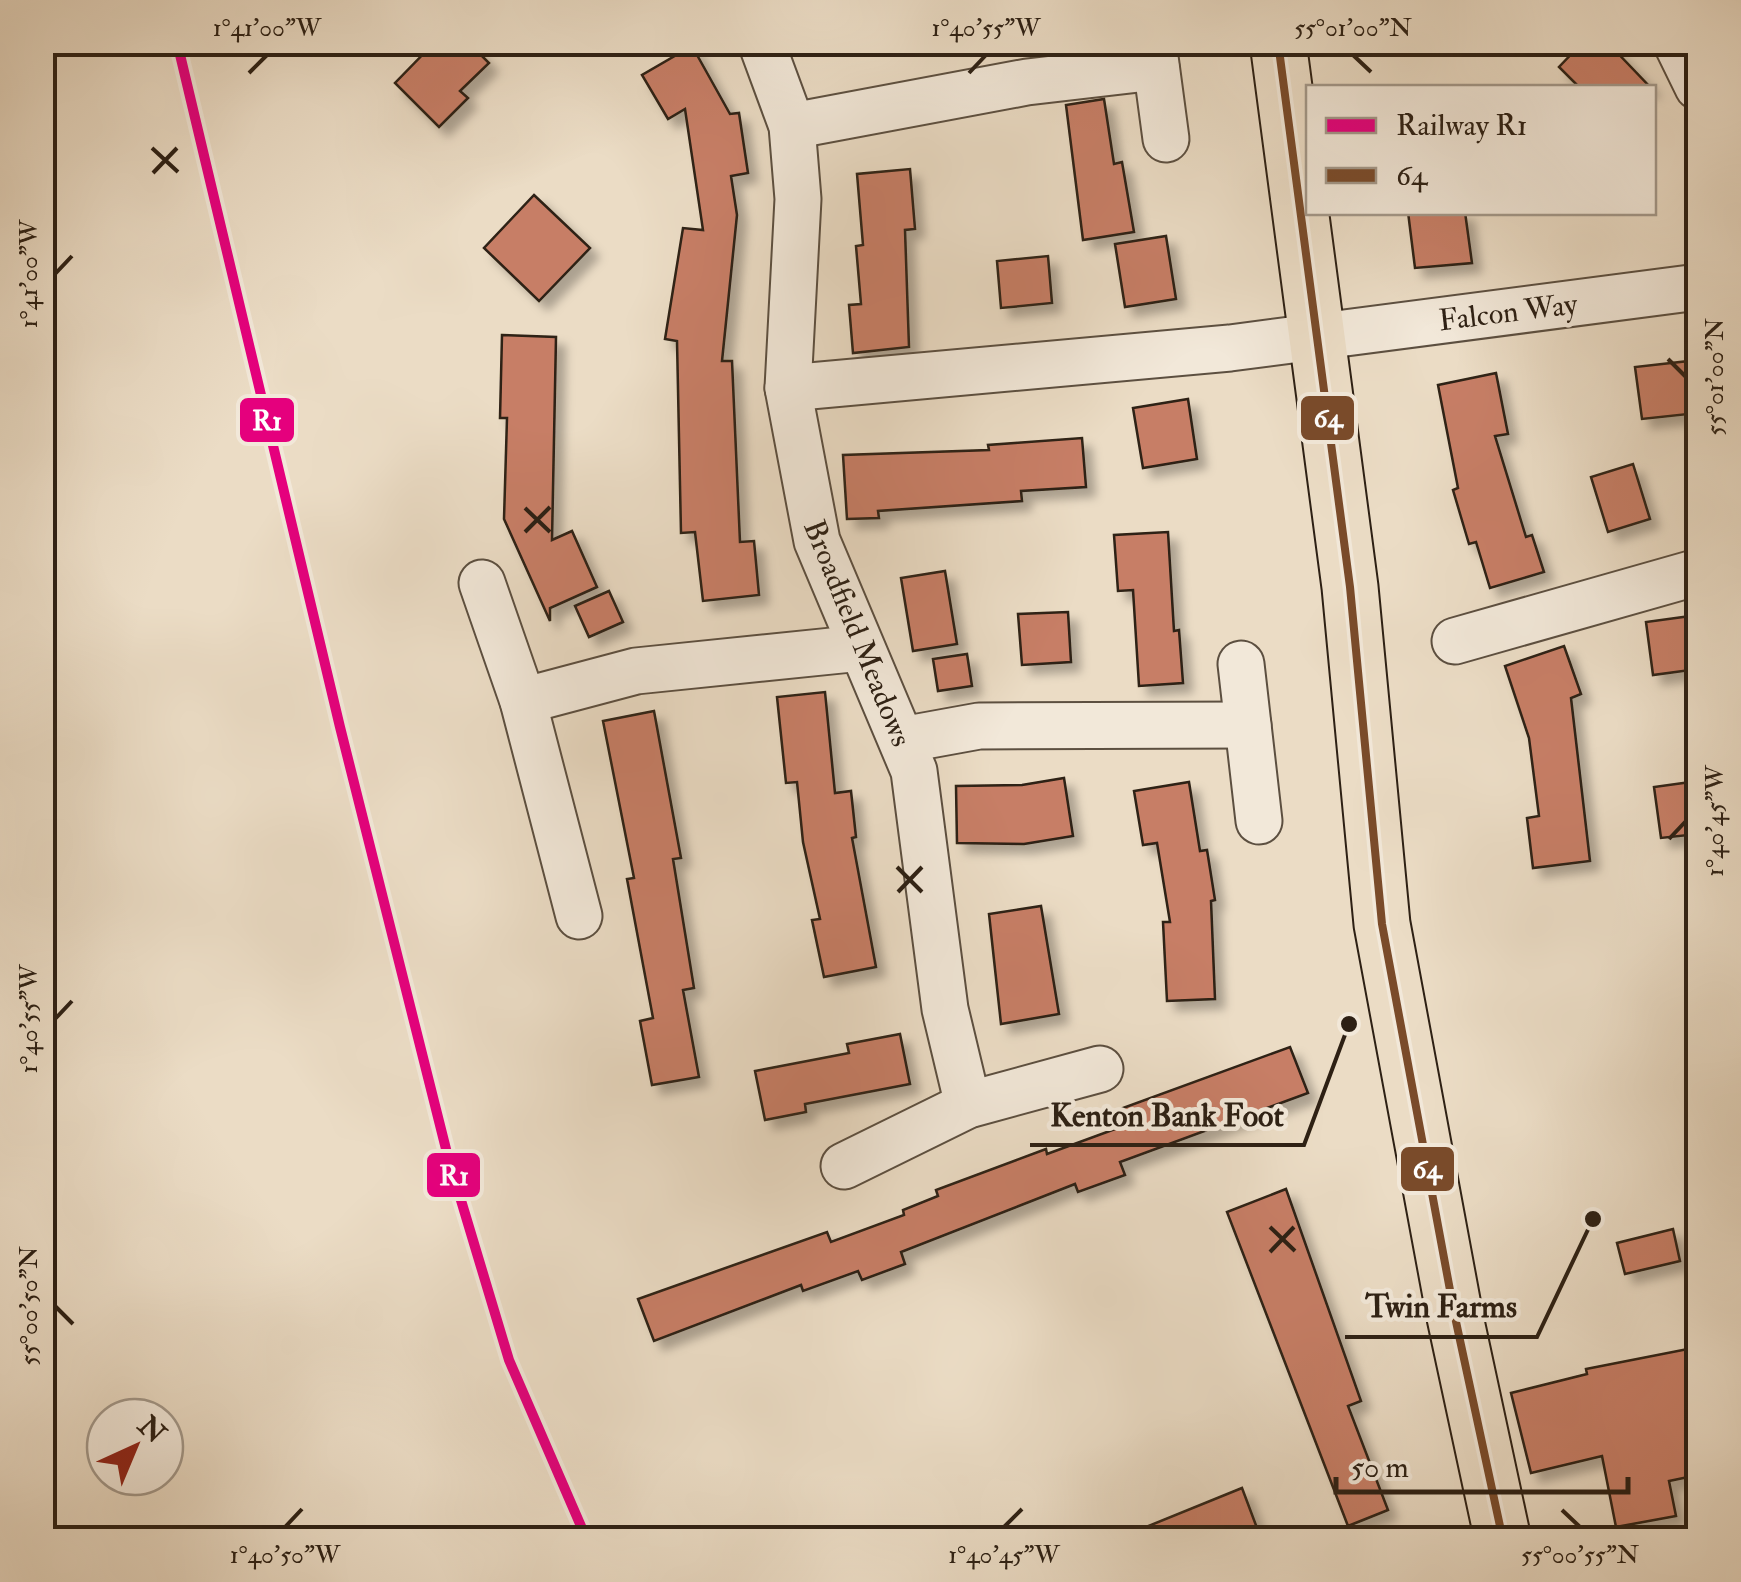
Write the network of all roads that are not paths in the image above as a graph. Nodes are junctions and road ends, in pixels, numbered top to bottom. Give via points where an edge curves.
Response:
1 (760, 42) edge
2 (1278, 42) edge
3 (1676, 42) edge
4 (1155, 55) edge
5 (1698, 86) edge
6 (792, 126) junction
7 (1166, 138) dead end
8 (1698, 287) edge
9 (1317, 337) junction
10 (788, 388) junction
11 (1698, 572) edge
12 (482, 584) dead end
13 (1455, 641) dead end
14 (861, 648) junction
15 (1241, 664) dead end
16 (523, 702) junction
17 (1248, 725) junction
18 (902, 740) junction
19 (1259, 821) dead end
20 (578, 916) dead end
21 (1100, 1069) dead end
22 (968, 1106) junction
23 (844, 1166) dead end
24 (1501, 1539) edge

1 - 6 street, Broadfield Meadows
2 - 9 main road
3 - 5 street
4 - 6 street
4 - 7 street
6 - 10 street, Broadfield Meadows via 798,199
8 - 9 street, Falcon Way
9 - 10 street, Falcon Way
9 - 24 main road via 1352,605 1384,938
10 - 14 street, Broadfield Meadows via 817,540
11 - 13 street
12 - 16 street
14 - 16 street via 636,670
14 - 18 street, Broadfield Meadows
15 - 17 street
16 - 20 street
17 - 18 street via 979,726
17 - 19 street
18 - 22 street, Broadfield Meadows via 922,807 945,1009
21 - 22 street
22 - 23 street

